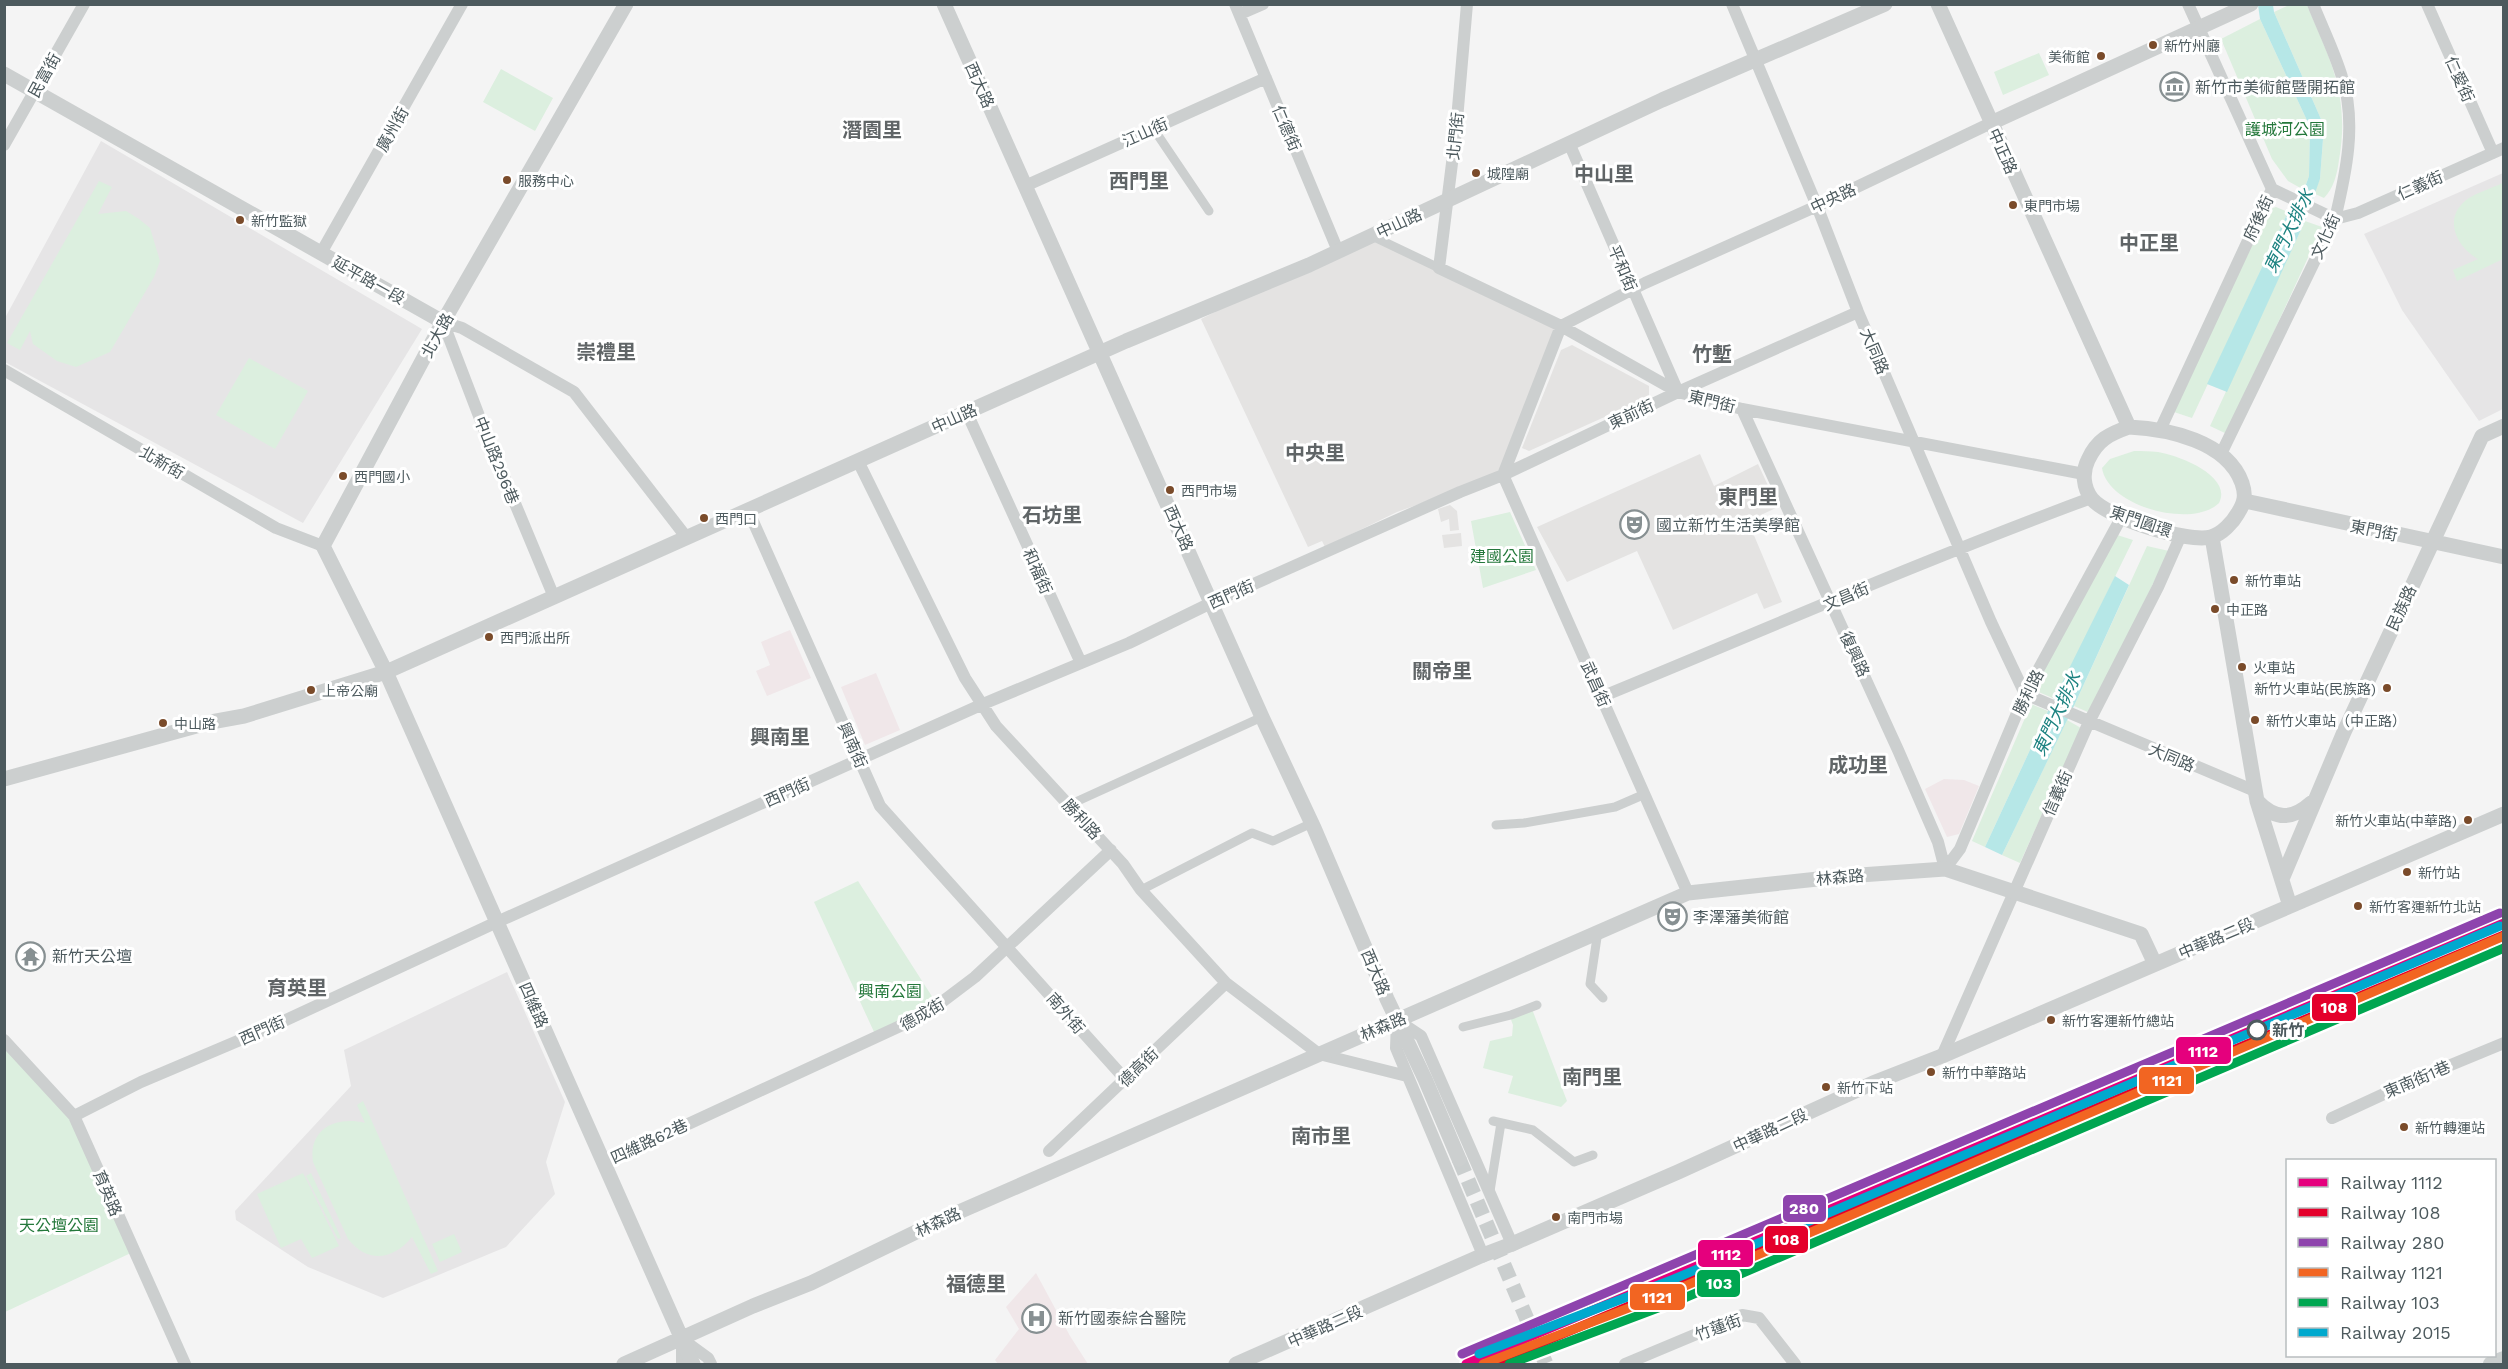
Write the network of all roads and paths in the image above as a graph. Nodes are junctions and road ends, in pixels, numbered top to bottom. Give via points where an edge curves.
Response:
1 (84, 4) edge
2 (462, 4) edge
3 (626, 4) edge
4 (944, 4) edge
5 (1263, 4) edge
6 (1467, 4) edge
7 (1732, 4) edge
8 (1885, 4) edge
9 (1938, 4) edge
10 (2188, 4) edge
11 (2252, 4) edge
12 (2313, 4) edge
13 (2427, 4) edge
14 (1237, 10) edge
15 (2200, 30) junction
16 (1756, 61) junction
17 (4, 74) edge
18 (1266, 78) junction
19 (34, 91) junction
20 (1991, 123) junction
21 (1153, 128) junction
22 (1569, 143) junction
23 (4, 145) edge
24 (2498, 150) edge
25 (1025, 186) junction
26 (2272, 189) junction
27 (1448, 200) junction
28 (1817, 206) junction
29 (1209, 211) dead end
30 (2335, 219) junction
31 (1372, 236) junction
32 (1338, 251) junction
33 (321, 253) junction
34 (1439, 268) junction
35 (1632, 290) junction
36 (1858, 312) junction
37 (443, 322) junction
38 (1561, 326) junction
39 (1099, 354) junction
40 (4, 370) edge
41 (1678, 392) junction
42 (1742, 409) junction
43 (967, 413) junction
44 (2504, 426) edge
45 (2129, 427) junction
46 (2160, 430) junction
47 (1913, 440) junction
48 (2221, 454) junction
49 (858, 461) junction
50 (2084, 474) junction
51 (1503, 475) junction
52 (2091, 498) junction
53 (2245, 501) junction
54 (748, 510) junction
55 (2121, 518) junction
56 (2181, 535) junction
57 (2212, 537) junction
58 (687, 538) junction
59 (2431, 542) junction
60 (323, 546) junction
61 (1960, 547) junction
62 (2504, 558) edge
63 (554, 597) junction
64 (1212, 603) junction
65 (1831, 603) junction
66 (1081, 663) junction
67 (386, 672) junction
68 (2025, 694) junction
69 (1601, 697) junction
70 (983, 705) junction
71 (1262, 717) junction
72 (2089, 722) junction
73 (860, 760) junction
74 (4, 780) edge
75 (1646, 794) junction
76 (2256, 796) junction
77 (2313, 802) junction
78 (1069, 805) junction
79 (2504, 814) edge
80 (1312, 823) junction
81 (1496, 825) dead end
82 (1111, 850) junction
83 (1945, 869) junction
84 (2282, 879) junction
85 (1141, 890) junction
86 (2013, 892) junction
87 (1688, 893) junction
88 (2290, 906) junction
89 (497, 922) junction
90 (1598, 931) junction
91 (1008, 947) junction
92 (2155, 964) junction
93 (1226, 983) junction
94 (1603, 998) dead end
95 (1537, 1005) dead end
96 (1397, 1020) junction
97 (1463, 1027) dead end
98 (4, 1041) edge
99 (2504, 1043) edge
100 (1319, 1054) junction
101 (1942, 1056) junction
102 (1407, 1076) junction
103 (1125, 1079) junction
104 (74, 1116) junction
105 (2332, 1118) dead end
106 (695, 1119) joint
107 (1049, 1151) dead end
108 (1593, 1155) dead end
109 (1459, 1159) tunnel mouth
110 (604, 1162) junction
111 (1490, 1192) junction
112 (1512, 1244) junction
113 (1483, 1256) junction
114 (682, 1339) junction
115 (2504, 1359) edge
116 (185, 1365) edge
117 (624, 1365) edge
118 (682, 1365) edge
119 (693, 1365) edge
120 (711, 1365) edge
121 (1236, 1365) edge
122 (1624, 1365) edge
123 (1795, 1365) edge
124 (2491, 1365) edge

1 - 19 street, 民富街
2 - 33 street, 廣州街
3 - 37 street, 北大路
4 - 25 street, 西大路
5 - 14 street
6 - 27 street, 北門街
7 - 16 street, 大同路
8 - 16 street, 中山路
9 - 20 street, 中正路
10 - 15 street, 府後街
11 - 15 street, 中央路
12 - 30 street, 文化街 via 2343,78 2349,111 2348,156
13 - 24 street, 仁愛街
14 - 18 street, 仁德街
15 - 20 street, 中央路
15 - 26 street, 府後街
16 - 22 street, 中山路
16 - 28 street, 大同路
17 - 19 street, 延平路一段
18 - 21 street, 江山街
18 - 32 street, 仁德街
19 - 23 street, 民富街
19 - 33 street, 延平路一段
20 - 28 street, 中央路
20 - 45 street, 中正路
21 - 25 street, 江山街
21 - 29 street
22 - 27 street, 中山路
22 - 35 street, 平和街
24 - 30 street, 仁義街 via 2358,213
25 - 39 street, 西大路
26 - 30 street
26 - 46 street, 府後街
27 - 31 street, 中山路
27 - 34 street, 北門街
28 - 35 street, 中央路
28 - 36 street, 大同路
30 - 48 street, 文化街
31 - 32 street, 中山路
31 - 34 street, 東門街
32 - 39 street, 中山路
33 - 37 street, 延平路一段
34 - 38 street, 東門街
35 - 38 street, 中央路
35 - 41 street, 平和街
36 - 41 street, 東前街
36 - 47 street, 大同路
37 - 58 street, 延平路一段 via 462,328 574,392
37 - 60 street, 北大路
37 - 63 street, 中山路296巷
38 - 41 street, 東門街
38 - 51 street
39 - 43 street, 中山路
39 - 64 street, 西大路
40 - 60 street, 北新街 via 276,528
41 - 42 street, 東門街
41 - 51 street, 東前街
42 - 47 street, 東門街
42 - 65 street, 復興路
43 - 49 street, 中山路
43 - 66 street, 和福街
44 - 59 street, 民族路 via 2482,436
45 - 46 street
45 - 50 street via 2102,439 2093,448
46 - 48 street
47 - 50 street, 東門街
47 - 61 street, 大同路
48 - 53 street via 2239,476
49 - 54 street, 中山路
49 - 70 street, 勝利路 via 964,678
50 - 52 street, 東門圓環
51 - 64 street, 西門街
51 - 69 street, 武昌街
52 - 55 street, 東門圓環
52 - 61 street, 文昌街
53 - 57 street via 2229,525
53 - 59 street, 東門街
54 - 58 street, 中山路
54 - 73 street, 興南街
55 - 56 street, 東門圓環
55 - 68 street, 勝利路
56 - 57 street, 東門圓環
56 - 72 street, 信義街
57 - 76 street
58 - 63 street, 中山路
59 - 62 street, 東門街
59 - 77 street, 民族路
60 - 67 street
61 - 65 street, 文昌街
61 - 68 street, 大同路
63 - 67 street, 中山路
64 - 66 street, 西門街
64 - 71 street, 西大路
65 - 69 street, 文昌街
65 - 83 street, 復興路 via 1934,832
66 - 70 street, 西門街
67 - 74 street, 中山路 via 244,716
67 - 89 street, 四維路
68 - 72 street, 大同路
68 - 83 street, 勝利路 via 1960,849
69 - 75 street, 武昌街
70 - 73 street, 西門街
70 - 78 street, 勝利路 via 996,726
71 - 78 street
71 - 80 street, 西大路
72 - 76 street, 大同路
72 - 86 street, 信義街
73 - 89 street, 西門街
73 - 91 street, 興南街 via 880,806
75 - 81 street via 1615,807
75 - 87 street, 武昌街
76 - 77 street via 2267,811 2283,816 2300,813
76 - 84 street
77 - 84 street, 民族路
78 - 82 street, 勝利路
79 - 88 street, 中華路二段
80 - 85 street via 1273,841 1252,833
80 - 96 street, 西大路
82 - 85 street, 勝利路
82 - 91 street, 德成街
83 - 86 street, 林森路
83 - 87 street, 林森路
84 - 88 street
85 - 93 street, 勝利路
86 - 92 street, 林森路 via 2141,934
86 - 101 street, 信義街
87 - 90 street, 林森路
88 - 92 street, 中華路二段
89 - 104 street, 西門街
89 - 110 street, 四維路
90 - 94 street via 1590,984
90 - 96 street, 林森路
91 - 103 street, 南外街
91 - 106 street, 德成街 via 926,1014
92 - 101 street, 中華路二段
93 - 100 street, 勝利路
93 - 103 street, 德高街
95 - 97 street
96 - 100 street, 林森路
96 - 102 street, 西大路 via 1396,1048
96 - 109 street, 西大路
96 - 111 street via 1421,1036
98 - 104 street, 育英路
99 - 105 street, 東南街1巷
100 - 102 street, 勝利路
100 - 114 street, 林森路 via 945,1218 811,1283
101 - 112 street, 中華路二段
102 - 113 street, 西大路
103 - 107 street, 德高街
104 - 116 street, 育英路
106 - 110 street, 四維路62巷
108 - 111 street via 1574,1162 1533,1130 1497,1122
110 - 114 street, 四維路
111 - 112 street
112 - 113 street, 中華路二段, bridge
113 - 121 street, 中華路二段
114 - 117 street, 林森路
114 - 118 street, 四維路
114 - 119 street, 四維路
114 - 120 street via 708,1358
115 - 124 main road
122 - 123 street, 竹蓮街 via 1742,1316 1759,1318

